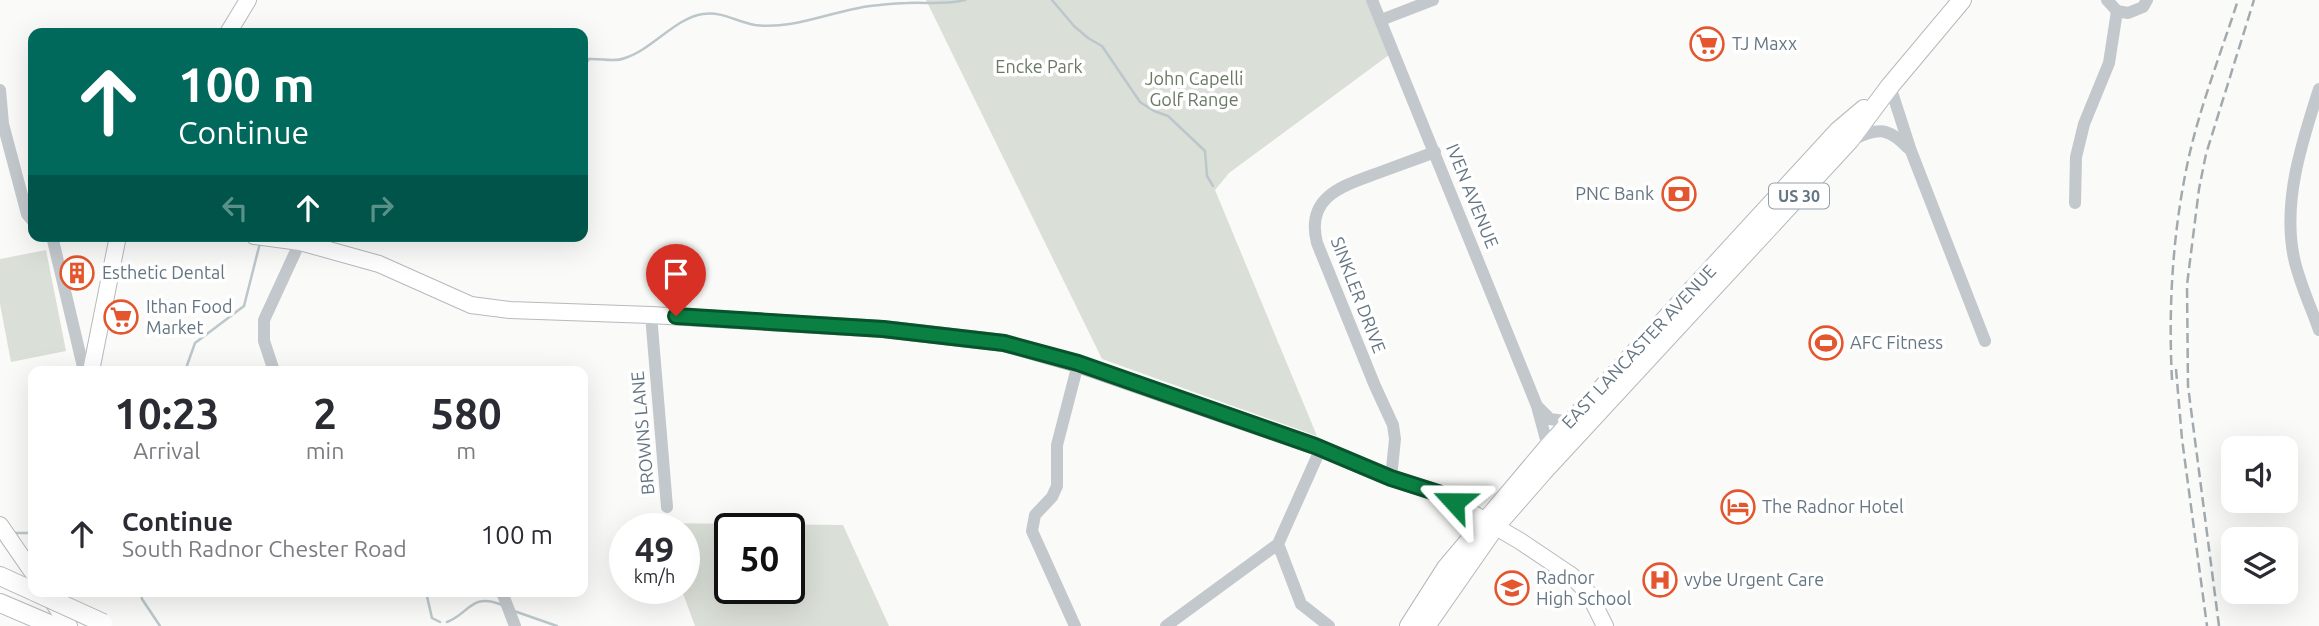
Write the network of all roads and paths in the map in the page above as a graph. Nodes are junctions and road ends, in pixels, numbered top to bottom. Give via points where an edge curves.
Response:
1 (248, 0) edge
2 (1372, 0) edge
3 (1433, 0) edge
4 (1962, 0) edge
5 (2107, 0) edge
6 (2147, 0) edge
7 (2117, 11) junction
8 (1381, 20) junction
9 (231, 28) edge
10 (1890, 86) junction
11 (2319, 89) edge
12 (0, 90) edge
13 (1849, 141) junction
14 (1911, 151) junction
15 (1435, 152) junction
16 (2075, 203) dead end
17 (28, 215) edge
18 (53, 242) edge
19 (117, 242) edge
20 (300, 242) joint
21 (651, 314) junction
22 (2319, 330) edge
23 (1985, 341) dead end
24 (1078, 363) junction
25 (83, 366) edge
26 (92, 366) edge
27 (272, 366) edge
28 (1537, 406) junction
29 (1571, 422) junction
30 (1548, 447) junction
31 (1321, 448) junction
32 (1391, 478) junction
33 (667, 507) dead end
34 (1490, 523) junction
35 (5, 532) edge
36 (1278, 544) junction
37 (28, 561) edge
38 (6, 579) edge
39 (28, 588) edge
40 (47, 597) edge
41 (48, 597) edge
42 (62, 597) edge
43 (504, 597) edge
44 (0, 603) edge
45 (60, 623) edge
46 (106, 624) edge
47 (515, 626) edge
48 (1075, 626) edge
49 (1166, 626) edge
50 (1329, 626) edge
51 (1409, 626) edge
52 (1426, 626) edge
53 (1594, 626) edge
54 (1605, 626) edge

1 - 9 main road
2 - 8 street, IVEN AVENUE
3 - 8 street
4 - 10 highway, EAST LANCASTER AVENUE / US 30
5 - 7 street
6 - 7 street via 2143,7 2127,13
7 - 16 street via 2109,63 2076,157
8 - 15 street, IVEN AVENUE
10 - 13 highway, EAST LANCASTER AVENUE / US 30
10 - 14 street
10 - 29 highway, EAST LANCASTER AVENUE / US 30 via 1838,131
11 - 22 street via 2293,186 2289,226 2294,260
12 - 17 street via 3,124
13 - 14 street via 1867,132 1885,131
13 - 34 highway, EAST LANCASTER AVENUE / US 30
14 - 23 street
15 - 28 street, IVEN AVENUE
15 - 32 street, SINKLER DRIVE via 1342,186 1324,201 1315,219 1317,243 1393,425
18 - 25 street
19 - 26 main road
20 - 21 main road via 379,264 471,305
20 - 27 street via 264,320 264,341
21 - 24 main road via 883,329 993,342
21 - 33 street, BROWNS LANE
24 - 31 main road
24 - 48 street via 1057,445 1056,486 1035,515 1032,531
28 - 29 street via 1550,419
28 - 30 street, IVEN AVENUE
29 - 30 highway, EAST LANCASTER AVENUE / US 30
30 - 34 highway, EAST LANCASTER AVENUE / US 30
31 - 32 main road
31 - 36 street
32 - 34 main road via 1438,493
34 - 51 highway, EAST LANCASTER AVENUE / US 30 via 1446,568
34 - 52 highway, EAST LANCASTER AVENUE / US 30
34 - 53 main road via 1512,547 1581,599
34 - 54 main road via 1572,576 1589,594
35 - 37 main road
36 - 49 street
36 - 50 street via 1301,604
38 - 39 highway
40 - 46 highway, bridge
41 - 45 main road
42 - 45 main road
43 - 47 street
44 - 45 highway

